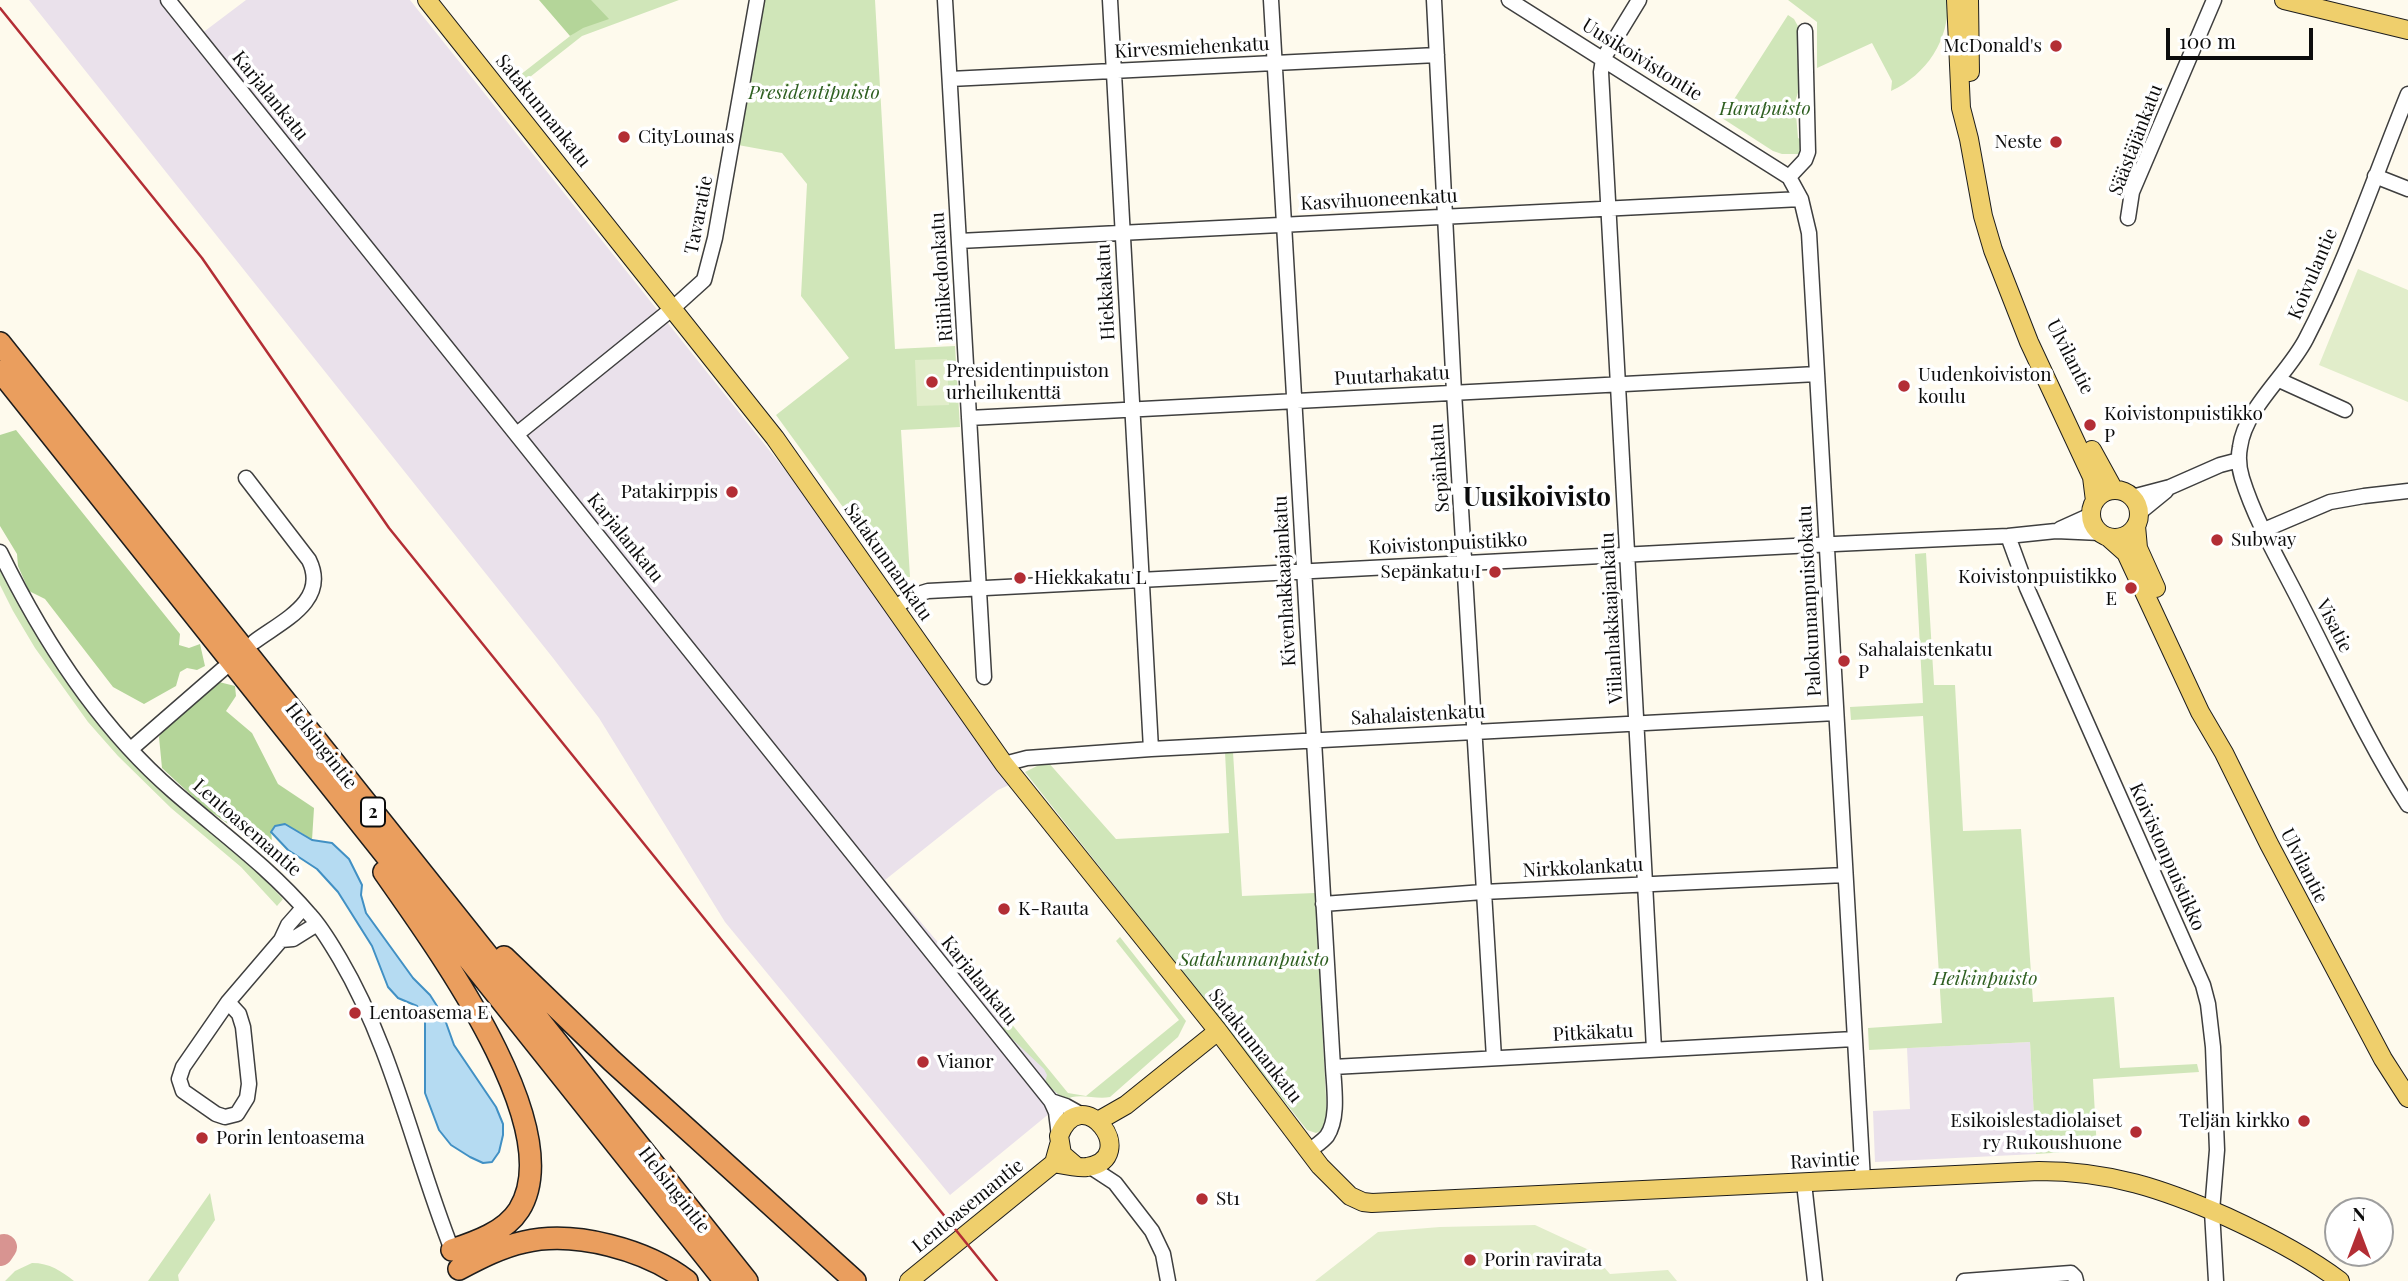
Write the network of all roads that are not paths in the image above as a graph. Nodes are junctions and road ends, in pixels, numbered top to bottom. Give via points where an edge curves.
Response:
1 (168, 0) edge
2 (428, 0) edge
3 (757, 0) edge
4 (946, 0) edge
5 (1110, 0) edge
6 (1271, 0) edge
7 (1434, 0) edge
8 (1509, 0) edge
9 (1639, 0) edge
10 (1956, 0) edge
11 (1969, 0) edge
12 (2214, 0) edge
13 (2284, 0) edge
14 (2408, 30) edge
15 (1805, 31) dead end
16 (1437, 55) junction
17 (1603, 59) junction
18 (1275, 63) junction
19 (1114, 71) junction
20 (950, 79) junction
21 (2408, 94) edge
22 (1969, 139) junction
23 (2375, 176) junction
24 (1789, 177) junction
25 (2408, 190) edge
26 (1801, 199) junction
27 (1608, 209) junction
28 (1446, 216) junction
29 (2128, 218) dead end
30 (1284, 224) junction
31 (1122, 231) junction
32 (959, 241) junction
33 (2006, 281) junction
34 (673, 308) junction
35 (0, 343) edge
36 (0, 371) edge
37 (1817, 374) junction
38 (2279, 380) junction
39 (1618, 385) junction
40 (1454, 392) junction
41 (1294, 401) junction
42 (1131, 410) junction
43 (2346, 410) dead end
44 (969, 418) junction
45 (517, 434) junction
46 (2239, 460) junction
47 (246, 478) dead end
48 (2114, 489) junction
49 (2408, 491) edge
50 (2093, 508) junction
51 (2136, 512) junction
52 (2264, 530) junction
53 (2056, 531) junction
54 (2104, 535) junction
55 (2008, 537) junction
56 (1825, 545) junction
57 (0, 552) edge
58 (1628, 555) junction
59 (1465, 563) junction
60 (1304, 571) junction
61 (1142, 580) junction
62 (979, 588) junction
63 (894, 608) junction
64 (254, 642) dead end
65 (223, 669) dead end
66 (984, 677) dead end
67 (1836, 713) junction
68 (1636, 724) junction
69 (283, 726) junction
70 (1475, 732) junction
71 (1313, 740) junction
72 (131, 749) junction
73 (1151, 749) junction
74 (2224, 753) junction
75 (1004, 764) junction
76 (2408, 805) edge
77 (424, 873) junction
78 (1845, 876) junction
79 (1647, 884) junction
80 (1483, 892) junction
81 (1324, 904) junction
82 (303, 908) junction
83 (317, 924) junction
84 (281, 940) junction
85 (2351, 996) junction
86 (228, 1002) junction
87 (1218, 1031) junction
88 (1854, 1039) junction
89 (1654, 1049) junction
90 (1494, 1058) junction
91 (1333, 1068) junction
92 (2408, 1079) edge
93 (2408, 1098) edge
94 (1051, 1101) junction
95 (1100, 1129) junction
96 (1059, 1141) junction
97 (1309, 1151) junction
98 (1054, 1163) junction
99 (1083, 1166) junction
100 (1863, 1180) junction
101 (1115, 1183) junction
102 (1804, 1183) junction
103 (2211, 1211) junction
104 (459, 1267) edge
105 (2039, 1278) edge
106 (687, 1281) edge
107 (725, 1281) edge
108 (747, 1281) edge
109 (855, 1281) edge
110 (909, 1281) edge
111 (1168, 1281) edge
112 (1815, 1281) edge
113 (1964, 1281) edge
114 (2076, 1281) edge
115 (2216, 1281) edge
116 (2340, 1281) edge

1 - 45 street, Karjalankatu
2 - 34 main road, Satakunnankatu
3 - 34 street, Tavaratie via 707,274
4 - 20 street, Riihikedonkatu
5 - 19 street, Hiekkakatu
6 - 18 street, Kivenhakkaajankatu
7 - 16 street, Sepänkatu
8 - 17 street, Uusikoivistontie
9 - 17 street
10 - 22 main road, Ulvilantie via 1961,108
11 - 22 main road, Ulvilantie
12 - 29 street, Säästäjänkatu via 2132,192
13 - 14 main road
15 - 24 street via 1808,152
16 - 18 street, Kirvesmiehenkatu
16 - 28 street, Sepänkatu
17 - 24 street, Uusikoivistontie
17 - 27 street, Viilanhakkaajankatu
18 - 19 street, Kirvesmiehenkatu
18 - 30 street, Kivenhakkaajankatu
19 - 20 street, Kirvesmiehenkatu
19 - 31 street, Hiekkakatu
20 - 32 street, Riihikedonkatu
21 - 23 street, Koivulantie
22 - 33 main road, Ulvilantie via 1983,216
23 - 25 street
23 - 38 street, Koivulantie via 2316,317
24 - 26 street, Palokunnanpuistokatu
26 - 27 street, Kasvihuoneenkatu
26 - 37 street, Palokunnanpuistokatu via 1809,233
27 - 28 street, Kasvihuoneenkatu
27 - 39 street, Viilanhakkaajankatu
28 - 30 street, Kasvihuoneenkatu
28 - 40 street, Sepänkatu
30 - 31 street, Kasvihuoneenkatu
30 - 41 street, Kivenhakkaajankatu
31 - 32 street, Kasvihuoneenkatu
31 - 42 street, Hiekkakatu
32 - 44 street, Riihikedonkatu
33 - 48 main road, Ulvilantie
33 - 50 main road, Ulvilantie via 2092,477
34 - 45 street, Tavaratie
34 - 63 main road, Satakunnankatu via 775,438
35 - 77 highway, Helsingintie / 2
36 - 69 highway, Helsingintie / 2
37 - 39 street, Puutarhakatu
37 - 56 street, Palokunnanpuistokatu
38 - 43 street
38 - 46 street, Koivulantie via 2244,430
39 - 40 street, Puutarhakatu
39 - 58 street, Viilanhakkaajankatu
40 - 41 street, Puutarhakatu
40 - 59 street, Sepänkatu
41 - 42 street, Puutarhakatu
41 - 60 street, Kivenhakkaajankatu
42 - 44 street, Puutarhakatu
42 - 61 street, Hiekkakatu
44 - 62 street, Riihikedonkatu
45 - 94 street, Karjalankatu
46 - 51 street via 2170,487
46 - 52 street, Visatie via 2244,486
47 - 64 street via 309,560 315,583 304,605
48 - 50 main road via 2106,491
48 - 51 main road via 2124,491
49 - 52 street via 2330,502
50 - 53 street, Koivistonpuistikko
50 - 54 main road via 2094,526
51 - 54 main road via 2128,534
51 - 74 main road, Ulvilantie via 2138,548
52 - 76 street, Visatie via 2359,719
53 - 54 street, Koivistonpuistikko
53 - 55 street, Koivistonpuistikko
54 - 74 main road, Ulvilantie via 2126,553 2200,712
55 - 56 street, Koivistonpuistikko
55 - 103 street, Koivistonpuistikko via 2203,985 2213,1046 2217,1150
56 - 58 street, Koivistonpuistikko
56 - 67 street, Palokunnanpuistokatu
57 - 72 street, Lentoasemantie via 64,665
58 - 59 street, Koivistonpuistikko
58 - 68 street, Viilanhakkaajankatu
59 - 60 street, Koivistonpuistikko
59 - 70 street, Sepänkatu
60 - 61 street, Koivistonpuistikko
60 - 71 street, Kivenhakkaajankatu
61 - 62 street, Koivistonpuistikko
61 - 73 street, Hiekkakatu
62 - 63 street, Koivistonpuistikko via 928,591
62 - 66 street, Riihikedonkatu
63 - 75 main road, Satakunnankatu
65 - 72 street
67 - 68 street, Sahalaistenkatu
67 - 78 street, Palokunnanpuistokatu
68 - 70 street, Sahalaistenkatu
68 - 79 street, Viilanhakkaajankatu
69 - 104 highway via 442,958 508,1074 520,1107 531,1168 524,1199 518,1211
69 - 107 highway, Helsingintie / 2
70 - 71 street, Sahalaistenkatu
70 - 80 street, Sepänkatu
71 - 73 street, Sahalaistenkatu
71 - 81 street, Kivenhakkaajankatu
72 - 82 street, Lentoasemantie via 172,790 267,869
73 - 75 street, Sahalaistenkatu via 1027,758
74 - 85 main road, Ulvilantie
75 - 87 main road, Satakunnankatu
77 - 108 highway, Helsingintie / 2
77 - 109 highway via 612,1061
78 - 79 street, Nirkkolankatu
78 - 88 street, Palokunnanpuistokatu
79 - 80 street, Nirkkolankatu
79 - 89 street, Viilanhakkaajankatu
80 - 81 street, Nirkkolankatu
80 - 90 street, Sepänkatu
81 - 91 street, Kivenhakkaajankatu
82 - 83 street, Lentoasemantie
82 - 84 street
83 - 84 street via 293,939
83 - 104 street, Lentoasemantie via 363,1001
84 - 86 street
85 - 92 main road, Ulvilantie
85 - 93 main road, Ulvilantie
86 - 86 street via 191,1053 179,1079 183,1091 225,1117 237,1114 249,1084 243,1027
87 - 95 main road
87 - 97 main road, Satakunnankatu
88 - 89 street, Pitkäkatu
88 - 100 street, Palokunnanpuistokatu
89 - 90 street, Pitkäkatu
90 - 91 street, Pitkäkatu
91 - 97 street, Kivenhakkaajankatu via 1334,1109 1329,1131
94 - 95 street, Karjalankatu via 1066,1105
94 - 96 street, Karjalankatu
95 - 96 main road via 1069,1121
95 - 99 main road via 1098,1163
95 - 101 street
96 - 98 main road, Lentoasemantie
96 - 99 main road via 1065,1158
97 - 102 main road, Ravintie via 1345,1192 1372,1203
98 - 99 main road, Lentoasemantie
98 - 110 main road, Lentoasemantie
99 - 101 street
100 - 102 main road, Ravintie
100 - 103 main road, Ravintie via 2074,1172 2142,1184
101 - 111 street via 1152,1231
102 - 112 street
103 - 115 street, Koivistonpuistikko
103 - 116 main road, Ravintie via 2268,1237
104 - 106 highway via 526,1241 568,1240 642,1255
105 - 113 street
105 - 114 street via 2071,1273

